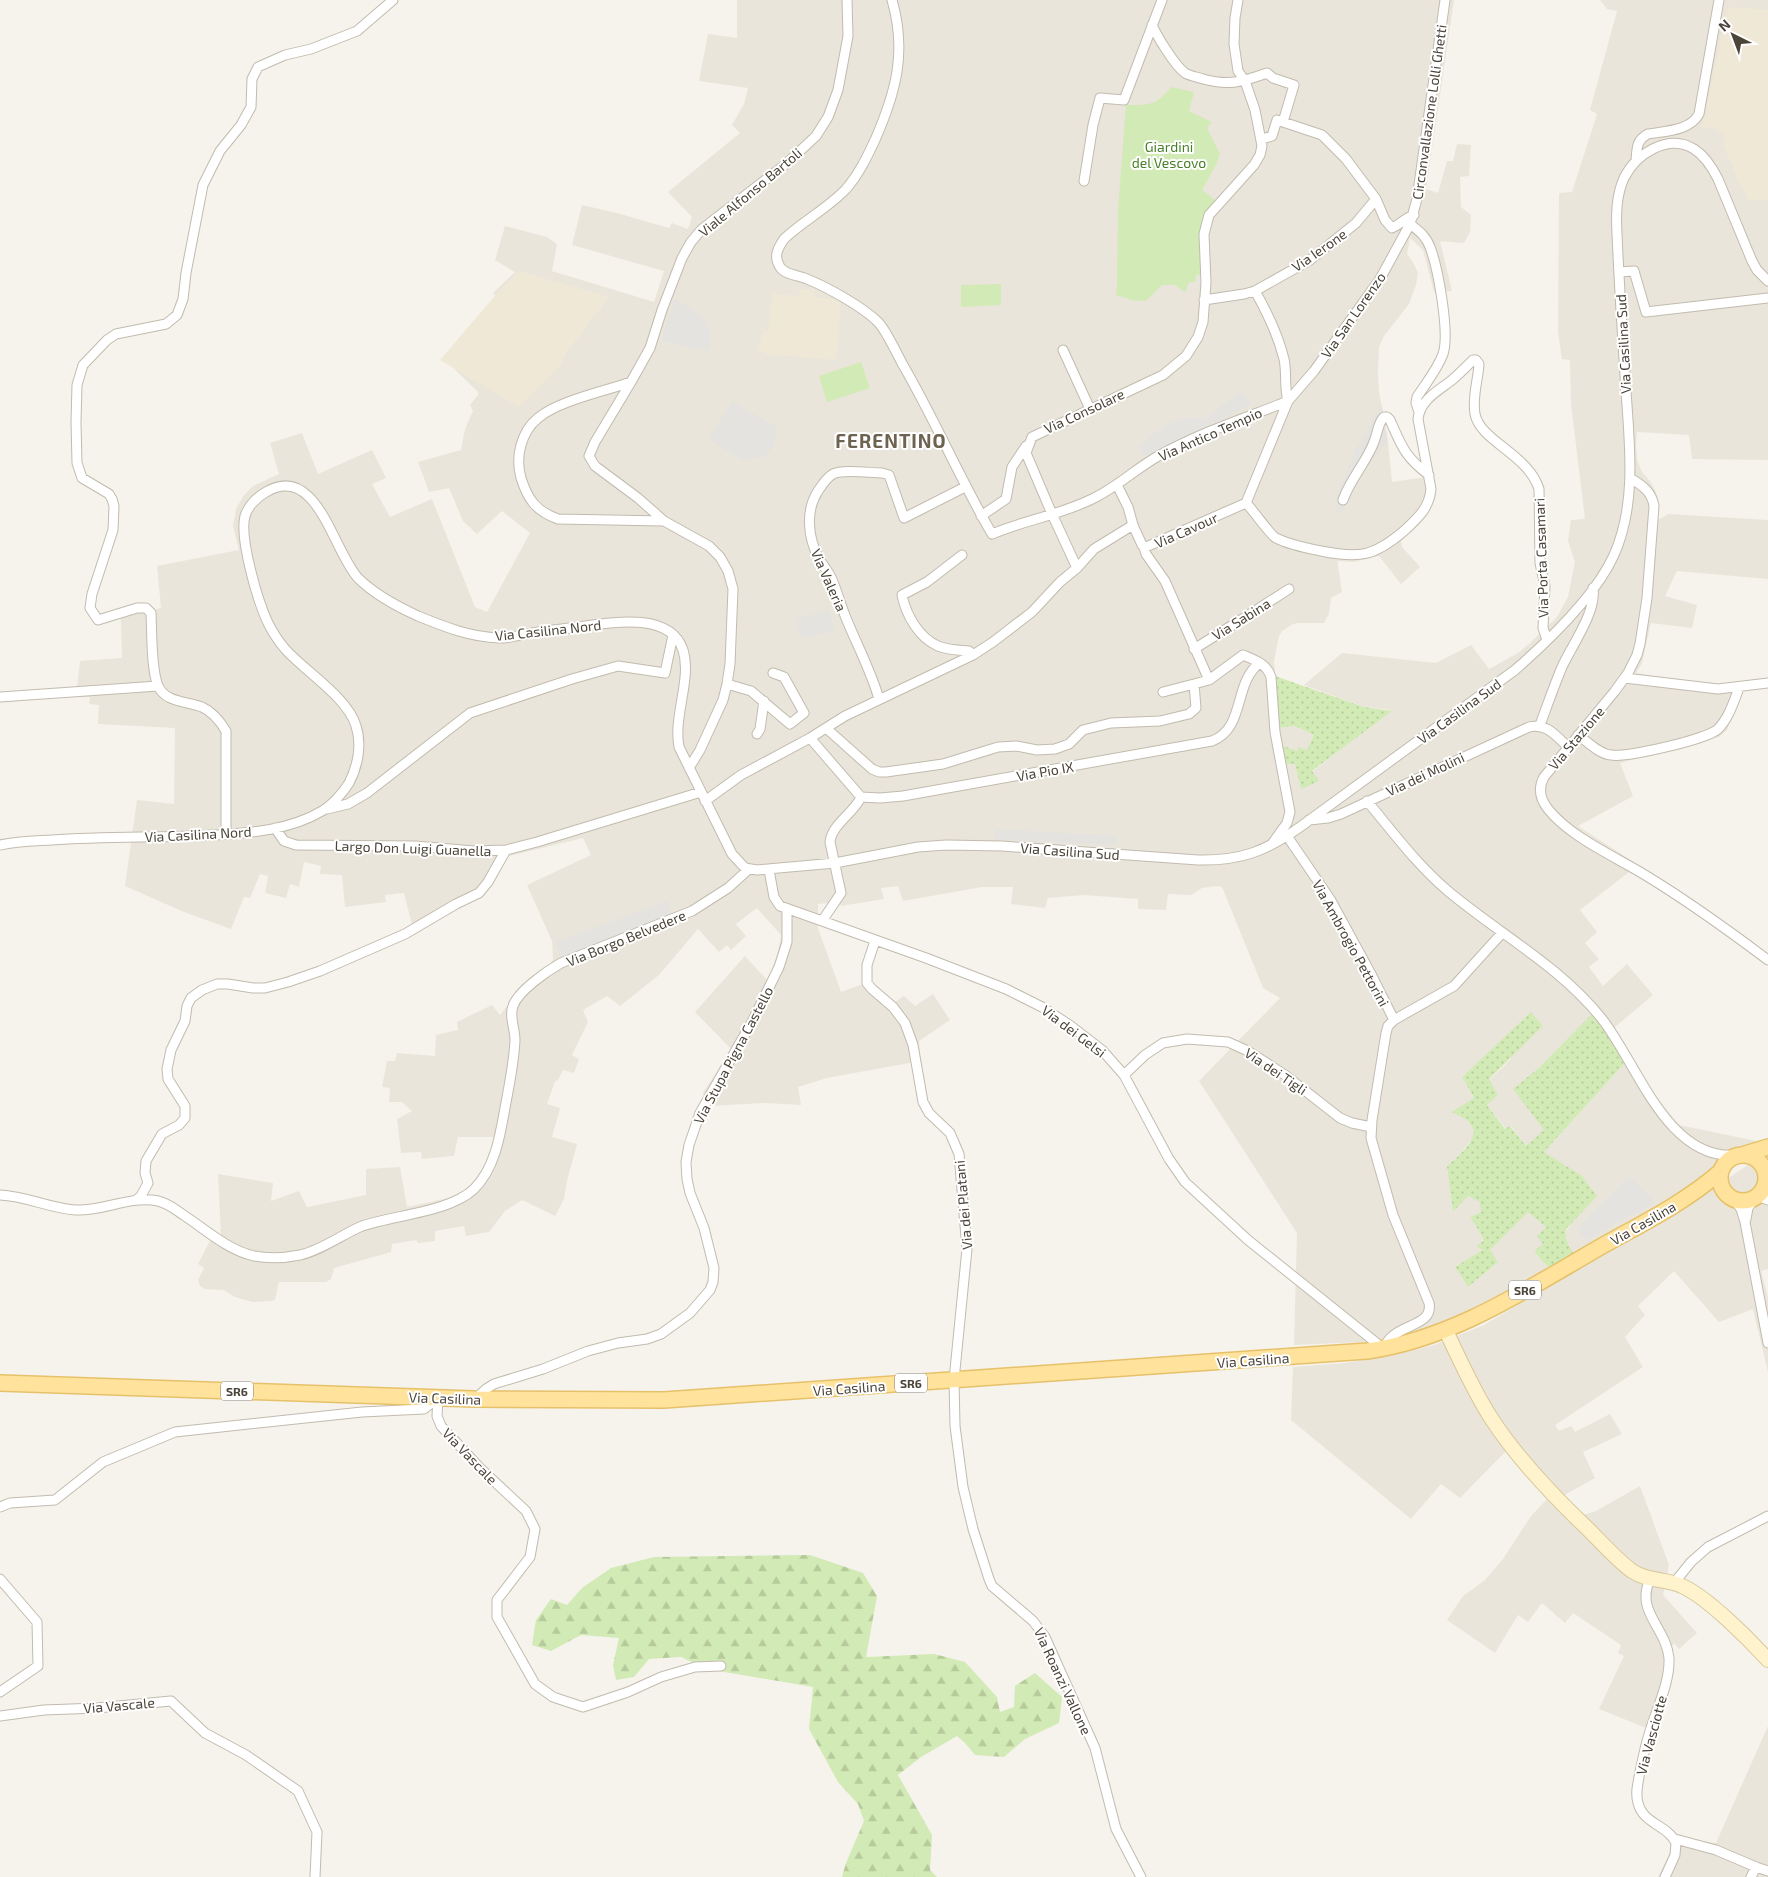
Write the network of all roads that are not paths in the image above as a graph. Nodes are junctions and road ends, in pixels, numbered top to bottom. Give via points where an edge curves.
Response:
1 (393, 0) edge
2 (847, 0) edge
3 (892, 0) edge
4 (1162, 0) edge
5 (1238, 0) edge
6 (1445, 0) edge
7 (1719, 0) edge
8 (1152, 25) junction
9 (1244, 81) junction
10 (1283, 122) junction
11 (1262, 139) junction
12 (1636, 161) junction
13 (1084, 180) dead end
14 (1376, 199) junction
15 (1414, 215) junction
16 (1410, 224) junction
17 (1619, 272) junction
18 (1768, 281) edge
19 (1255, 291) junction
20 (1768, 298) edge
21 (1204, 300) junction
22 (1063, 350) dead end
23 (631, 382) junction
24 (1288, 401) junction
25 (1090, 409) junction
26 (1419, 412) junction
27 (1032, 437) junction
28 (1429, 475) junction
29 (1630, 478) junction
30 (1117, 485) junction
31 (965, 487) junction
32 (1343, 500) dead end
33 (1246, 504) junction
34 (1052, 514) junction
35 (981, 516) junction
36 (664, 521) junction
37 (1133, 525) junction
38 (1144, 547) junction
39 (962, 555) dead end
40 (1077, 568) junction
41 (1288, 588) dead end
42 (1593, 588) junction
43 (673, 635) junction
44 (1547, 640) junction
45 (1194, 648) junction
46 (973, 655) junction
47 (1260, 663) junction
48 (773, 673) dead end
49 (1625, 678) junction
50 (1209, 680) junction
51 (1768, 683) edge
52 (727, 684) junction
53 (1194, 684) junction
54 (158, 686) junction
55 (1739, 688) junction
56 (1163, 692) dead end
57 (0, 697) edge
58 (879, 699) junction
59 (764, 701) junction
60 (1540, 725) junction
61 (826, 728) junction
62 (757, 734) dead end
63 (1578, 735) junction
64 (810, 738) junction
65 (1568, 748) junction
66 (688, 768) junction
67 (700, 792) junction
68 (861, 797) junction
69 (705, 801) junction
70 (1367, 801) junction
71 (325, 810) junction
72 (1310, 820) junction
73 (275, 828) junction
74 (226, 834) junction
75 (1287, 836) junction
76 (0, 845) edge
77 (1271, 846) junction
78 (506, 850) junction
79 (835, 863) junction
80 (749, 869) junction
81 (768, 870) junction
82 (788, 910) junction
83 (822, 920) junction
84 (1502, 933) junction
85 (875, 940) junction
86 (1768, 960) edge
87 (1394, 1020) junction
88 (1124, 1075) junction
89 (1371, 1127) junction
90 (1768, 1147) edge
91 (1713, 1154) junction
92 (1740, 1155) junction
93 (1722, 1169) junction
94 (1767, 1170) edge
95 (0, 1195) edge
96 (1690, 1196) junction
97 (1731, 1197) junction
98 (1760, 1198) edge
99 (136, 1200) junction
100 (1745, 1222) junction
101 (1446, 1330) junction
102 (1768, 1343) edge
103 (1384, 1349) junction
104 (954, 1380) junction
105 (0, 1383) edge
106 (438, 1398) junction
107 (474, 1399) junction
108 (0, 1507) edge
109 (1768, 1516) edge
110 (0, 1579) edge
111 (1650, 1579) junction
112 (1674, 1583) junction
113 (1768, 1660) edge
114 (721, 1666) dead end
115 (0, 1692) edge
116 (0, 1716) edge
117 (1675, 1839) junction
118 (1756, 1866) junction
119 (1768, 1871) edge
120 (315, 1877) edge
121 (1141, 1877) edge
122 (1665, 1877) edge
123 (1751, 1877) edge

1 - 54 street via 357,30 258,67 252,79 252,107 220,151 203,185 183,299 177,315 166,324 116,334 83,366 79,375 76,422 79,472 87,482 109,494 114,506 112,530 90,608 98,620 137,608 146,608 151,613 154,672
2 - 23 street, Viale Alfonso Bartoli via 848,36 838,90 828,117 816,136 786,164 702,229 691,242 668,293 650,348
3 - 31 street via 899,50 889,109 865,162 846,188 784,239 776,257 785,272 806,278 841,296 879,323 928,409
4 - 8 street
5 - 9 street, Via Consolare via 1234,44 1238,71
6 - 15 street, Circonvallazione Lolli Ghetti
7 - 12 street via 1699,114 1688,126 1642,138
8 - 9 street via 1184,72 1225,84
8 - 13 street via 1124,100 1100,98
9 - 10 street via 1266,73 1294,84
9 - 11 street, Via Consolare
10 - 11 street via 1277,120 1272,136
10 - 14 street via 1322,135 1346,159
11 - 21 street, Via Consolare via 1260,155 1254,165 1209,215 1204,234
12 - 17 street, Via Casilina Sud via 1624,178 1618,198
12 - 18 street, Via Casilina Sud via 1654,148 1671,144 1685,145 1701,154 1718,179 1752,261
14 - 15 street via 1392,228
14 - 19 street, Via Ierone via 1356,223 1310,260
15 - 16 street, Circonvallazione Lolli Ghetti
16 - 24 street, Via San Lorenzo via 1380,278
16 - 26 street via 1423,234 1430,247 1442,299 1445,343 1439,364 1417,398
17 - 20 street via 1634,271 1646,312
17 - 29 street, Via Casilina Sud
19 - 21 street, Via Ierone
19 - 24 street via 1267,312 1284,358
21 - 25 street, Via Consolare via 1203,322 1186,356 1163,375
22 - 25 street
23 - 36 street, Viale Alfonso Bartoli via 589,456 595,466
23 - 36 street, Viale Alfonso Bartoli via 560,405 539,417 530,426 519,451 519,471 534,505 558,519
24 - 30 street, Via Antico Tempio via 1164,453 1133,471
24 - 33 street
25 - 27 street, Via Consolare
26 - 28 street
26 - 44 street, Via Porta Casamari via 1424,402 1473,360 1478,362 1474,397 1477,421 1484,431 1526,465 1539,489 1540,563 1545,586 1543,628
27 - 34 street, Via Consolare via 1026,453
27 - 35 street via 1012,467 1006,499
28 - 32 street via 1413,463 1390,420 1384,417
28 - 33 street via 1431,489 1426,510 1390,543 1371,552 1351,556 1308,549 1276,538
29 - 42 street, Via Casilina Sud via 1619,542
29 - 49 street, Via Stazione via 1651,496 1654,519 1648,598 1640,644
30 - 34 street, Via Antico Tempio via 1092,500
30 - 37 street, Via Cavour
31 - 35 street
31 - 58 street, Via Valeria via 904,518 887,473 846,472 834,474 823,483 811,501 810,534 832,579
33 - 38 street, Via Cavour
34 - 35 street, Via Antico Tempio via 992,534
34 - 40 street, Via Consolare
36 - 52 street, Viale Alfonso Bartoli via 709,546 728,571 733,589
37 - 38 street, Via Cavour
37 - 40 street via 1094,549
38 - 45 street via 1165,581
39 - 46 street via 927,582 902,595 908,614 926,638 937,646 969,651
40 - 46 street via 1032,612
41 - 45 street, Via Sabina
42 - 44 street, Via Casilina Sud
42 - 60 street via 1591,608
43 - 66 street via 684,654 678,733 679,747
43 - 71 street via 665,673 618,666 470,714 366,793 348,804
43 - 71 street, Via Casilina Nord via 656,625 637,622 599,624 503,638 451,630 378,595 356,576 342,556 323,515 310,497 294,486 277,486 251,504 245,514 243,534 254,583 267,621 287,651 348,710 356,725 360,747 349,782
44 - 72 street, Via Casilina Sud via 1501,681
45 - 50 street
46 - 58 street
47 - 50 street via 1244,655
47 - 68 street, Via Pio IX via 1249,677 1230,727 1212,741 903,796
47 - 77 street via 1269,670 1271,677 1275,732 1290,812 1287,823
48 - 59 street via 784,676 804,713 790,724
49 - 55 street
49 - 63 street, Via Stazione
50 - 53 street
51 - 55 street
52 - 59 street via 751,691
52 - 66 street, Viale Alfonso Bartoli via 700,750
53 - 56 street
53 - 61 street via 1196,708 1189,714 1154,722 1115,723 1086,729 1069,744 1055,749 1003,746 943,764 886,772 872,769
54 - 57 street
54 - 74 street via 174,700 212,713 226,731
55 - 63 street via 1722,724 1703,736 1614,756 1602,752
58 - 61 street
59 - 62 street
60 - 65 street via 1552,731
60 - 70 street, Via dei Molini via 1525,728
61 - 64 street
63 - 65 street, Via Stazione
64 - 68 street
64 - 69 street via 741,775
65 - 86 street, Via Stazione via 1540,785 1542,800 1553,814 1576,833 1690,904
66 - 67 street
67 - 69 street
67 - 78 street, Largo Don Luigi Guanella
68 - 79 street via 831,835
69 - 80 street via 735,858
70 - 72 street, Via dei Molini via 1332,817
70 - 84 street via 1434,879
71 - 73 street, Via Casilina Nord
72 - 75 street, Via Casilina Sud
73 - 74 street, Via Casilina Nord
73 - 78 street, Largo Don Luigi Guanella via 284,841 296,844
74 - 76 street, Via Casilina Nord via 82,838
75 - 77 street, Via Casilina Sud
75 - 87 street, Via Ambrogio Pettorini via 1330,899
77 - 79 street, Via Casilina Sud via 1241,857 1207,860 946,845 918,847
78 - 99 street via 479,893 405,934 288,982 265,988 217,984 191,998 167,1069 168,1079 184,1106 185,1118 162,1134 146,1161 148,1183 142,1196
79 - 81 street, Via Casilina Sud
79 - 83 street via 841,893
80 - 81 street, Via Casilina Sud
80 - 99 street, Via Borgo Belvedere via 698,908 561,963 518,996 512,1008 514,1052 496,1149 483,1178 461,1199 372,1223 313,1251 282,1258 259,1257 241,1251 168,1204
81 - 82 street via 775,901
82 - 83 street, Via dei Gelsi
82 - 107 street, Via Stupa Pigna Castello via 787,942 779,967 700,1113 688,1145 687,1178 714,1268 710,1290 690,1313 660,1334 588,1351 494,1384
83 - 85 street, Via dei Gelsi
84 - 87 street via 1454,986
84 - 91 street via 1558,974 1585,1000 1607,1026 1643,1087 1667,1119 1690,1141
85 - 88 street, Via dei Gelsi via 1028,1000 1086,1037
85 - 104 street, Via dei Platani via 867,965 868,982 905,1023 913,1045 923,1102 950,1134 959,1154 968,1249
87 - 89 street, Via Ambrogio Pettorini via 1386,1033
88 - 89 street, Via dei Tigli via 1148,1052 1164,1043 1187,1039 1228,1042 1285,1075 1340,1118
88 - 103 street, Via dei Gelsi via 1169,1159 1185,1182 1248,1240
89 - 103 street, Via Ambrogio Pettorini via 1391,1209 1430,1310 1425,1319 1393,1335
90 - 92 main road
91 - 92 street
91 - 93 street
92 - 93 main road via 1730,1158
92 - 94 main road via 1757,1159
93 - 96 main road, Via Casilina / SR6
93 - 97 main road via 1721,1185
94 - 98 main road
95 - 99 street, Via Borgo Belvedere via 74,1210 104,1208
96 - 97 main road, Via Casilina / SR6 via 1710,1192
96 - 101 main road, Via Casilina / SR6 via 1514,1297
97 - 98 main road via 1740,1201
97 - 100 street via 1741,1208
98 - 100 street via 1748,1208
100 - 102 street
101 - 103 main road, Via Casilina / SR6
101 - 111 street via 1487,1412 1535,1474 1622,1562
103 - 104 main road, Via Casilina / SR6
104 - 107 main road, Via Casilina / SR6 via 664,1400
104 - 121 street, Via Roanzi Vallone via 955,1426 964,1487 989,1579 997,1591 1033,1620 1045,1637 1094,1748 1116,1829
105 - 106 main road, Via Casilina / SR6
106 - 107 main road, Via Casilina / SR6
106 - 108 street via 424,1409 362,1412 175,1432 103,1462 56,1500 10,1503
106 - 114 street, Via Vascale via 437,1416 441,1426 526,1511 536,1529 530,1557 497,1600 497,1617 535,1684 553,1697 583,1707 695,1667
109 - 112 street via 1708,1547
110 - 115 street via 37,1622 38,1666
111 - 112 street
111 - 117 street, Via Vasciotte via 1646,1605 1666,1647 1669,1666 1645,1747 1637,1796 1644,1815
112 - 113 street via 1688,1588 1707,1603
116 - 120 street, Via Vascale via 171,1701 205,1733 246,1755 298,1791 317,1832
117 - 118 street via 1716,1850
117 - 122 street via 1676,1852
118 - 119 street
118 - 123 street

